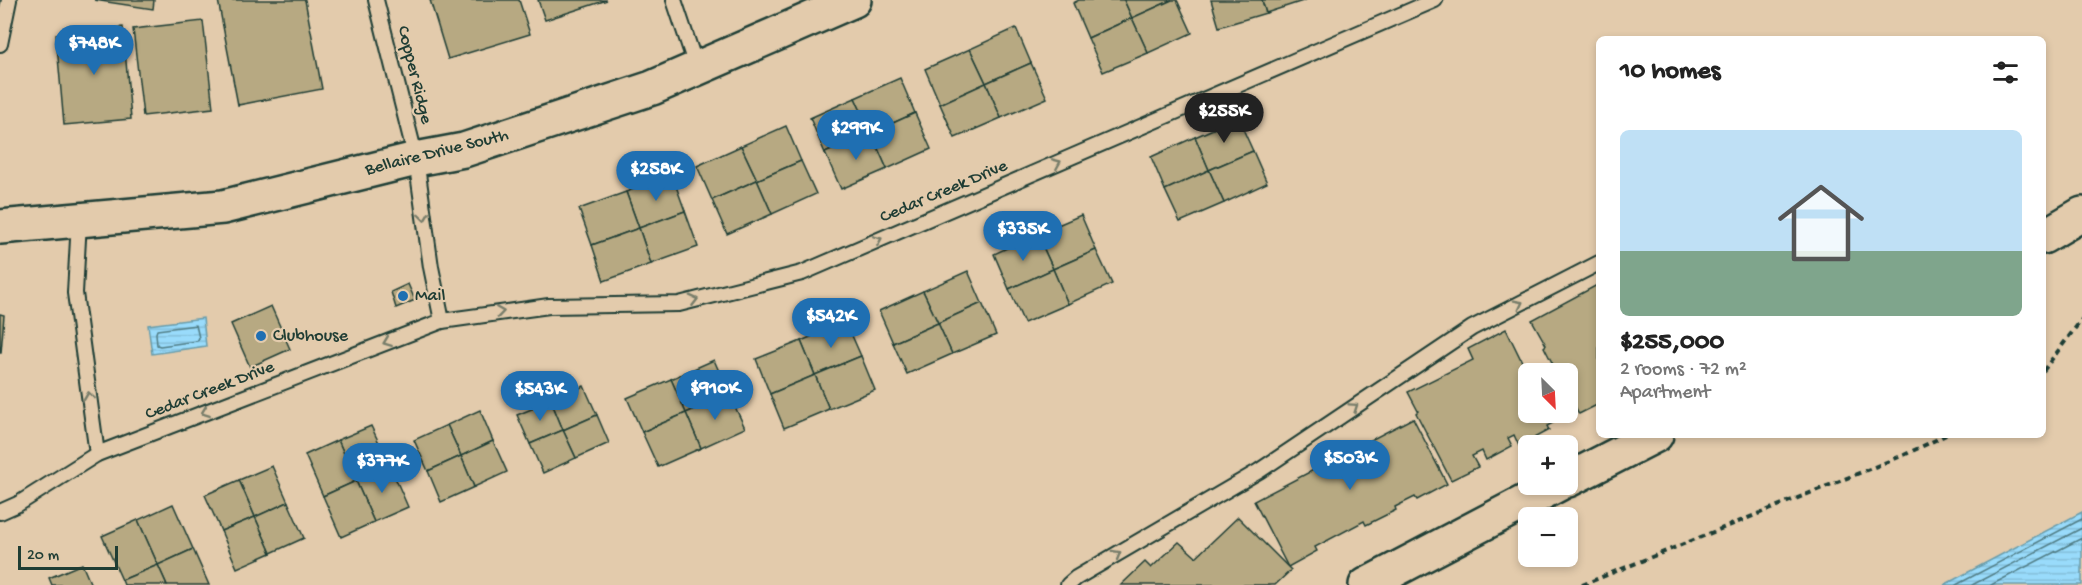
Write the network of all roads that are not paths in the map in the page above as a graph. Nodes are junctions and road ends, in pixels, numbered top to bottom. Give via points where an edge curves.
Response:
1 (9, 0) edge
2 (376, 0) edge
3 (674, 0) edge
4 (854, 0) edge
5 (1435, 0) edge
6 (0, 44) edge
7 (697, 69) junction
8 (416, 159) junction
9 (2082, 214) edge
10 (79, 220) junction
11 (0, 227) edge
12 (2046, 235) edge
13 (1596, 265) edge
14 (442, 321) junction
15 (1650, 438) edge
16 (97, 454) junction
17 (1578, 475) edge
18 (1538, 495) edge
19 (0, 512) edge
20 (1068, 585) edge
21 (1366, 585) edge

1 - 6 lane
2 - 8 lane, Copper Ridge
3 - 7 lane
4 - 7 street, Bellaire Drive South
14 -> 5 lane, Cedar Creek Drive via 549,306 679,304 802,273
7 - 8 street, Bellaire Drive South via 652,88 464,150
8 - 10 street, Bellaire Drive South via 223,207
8 -> 14 lane
9 - 12 street
10 - 11 street, Bellaire Drive South
16 -> 10 lane via 75,293
20 -> 13 lane via 1259,471 1472,328
14 -> 16 lane, Cedar Creek Drive
15 - 17 street
16 - 19 lane, Cedar Creek Drive
18 - 21 street

